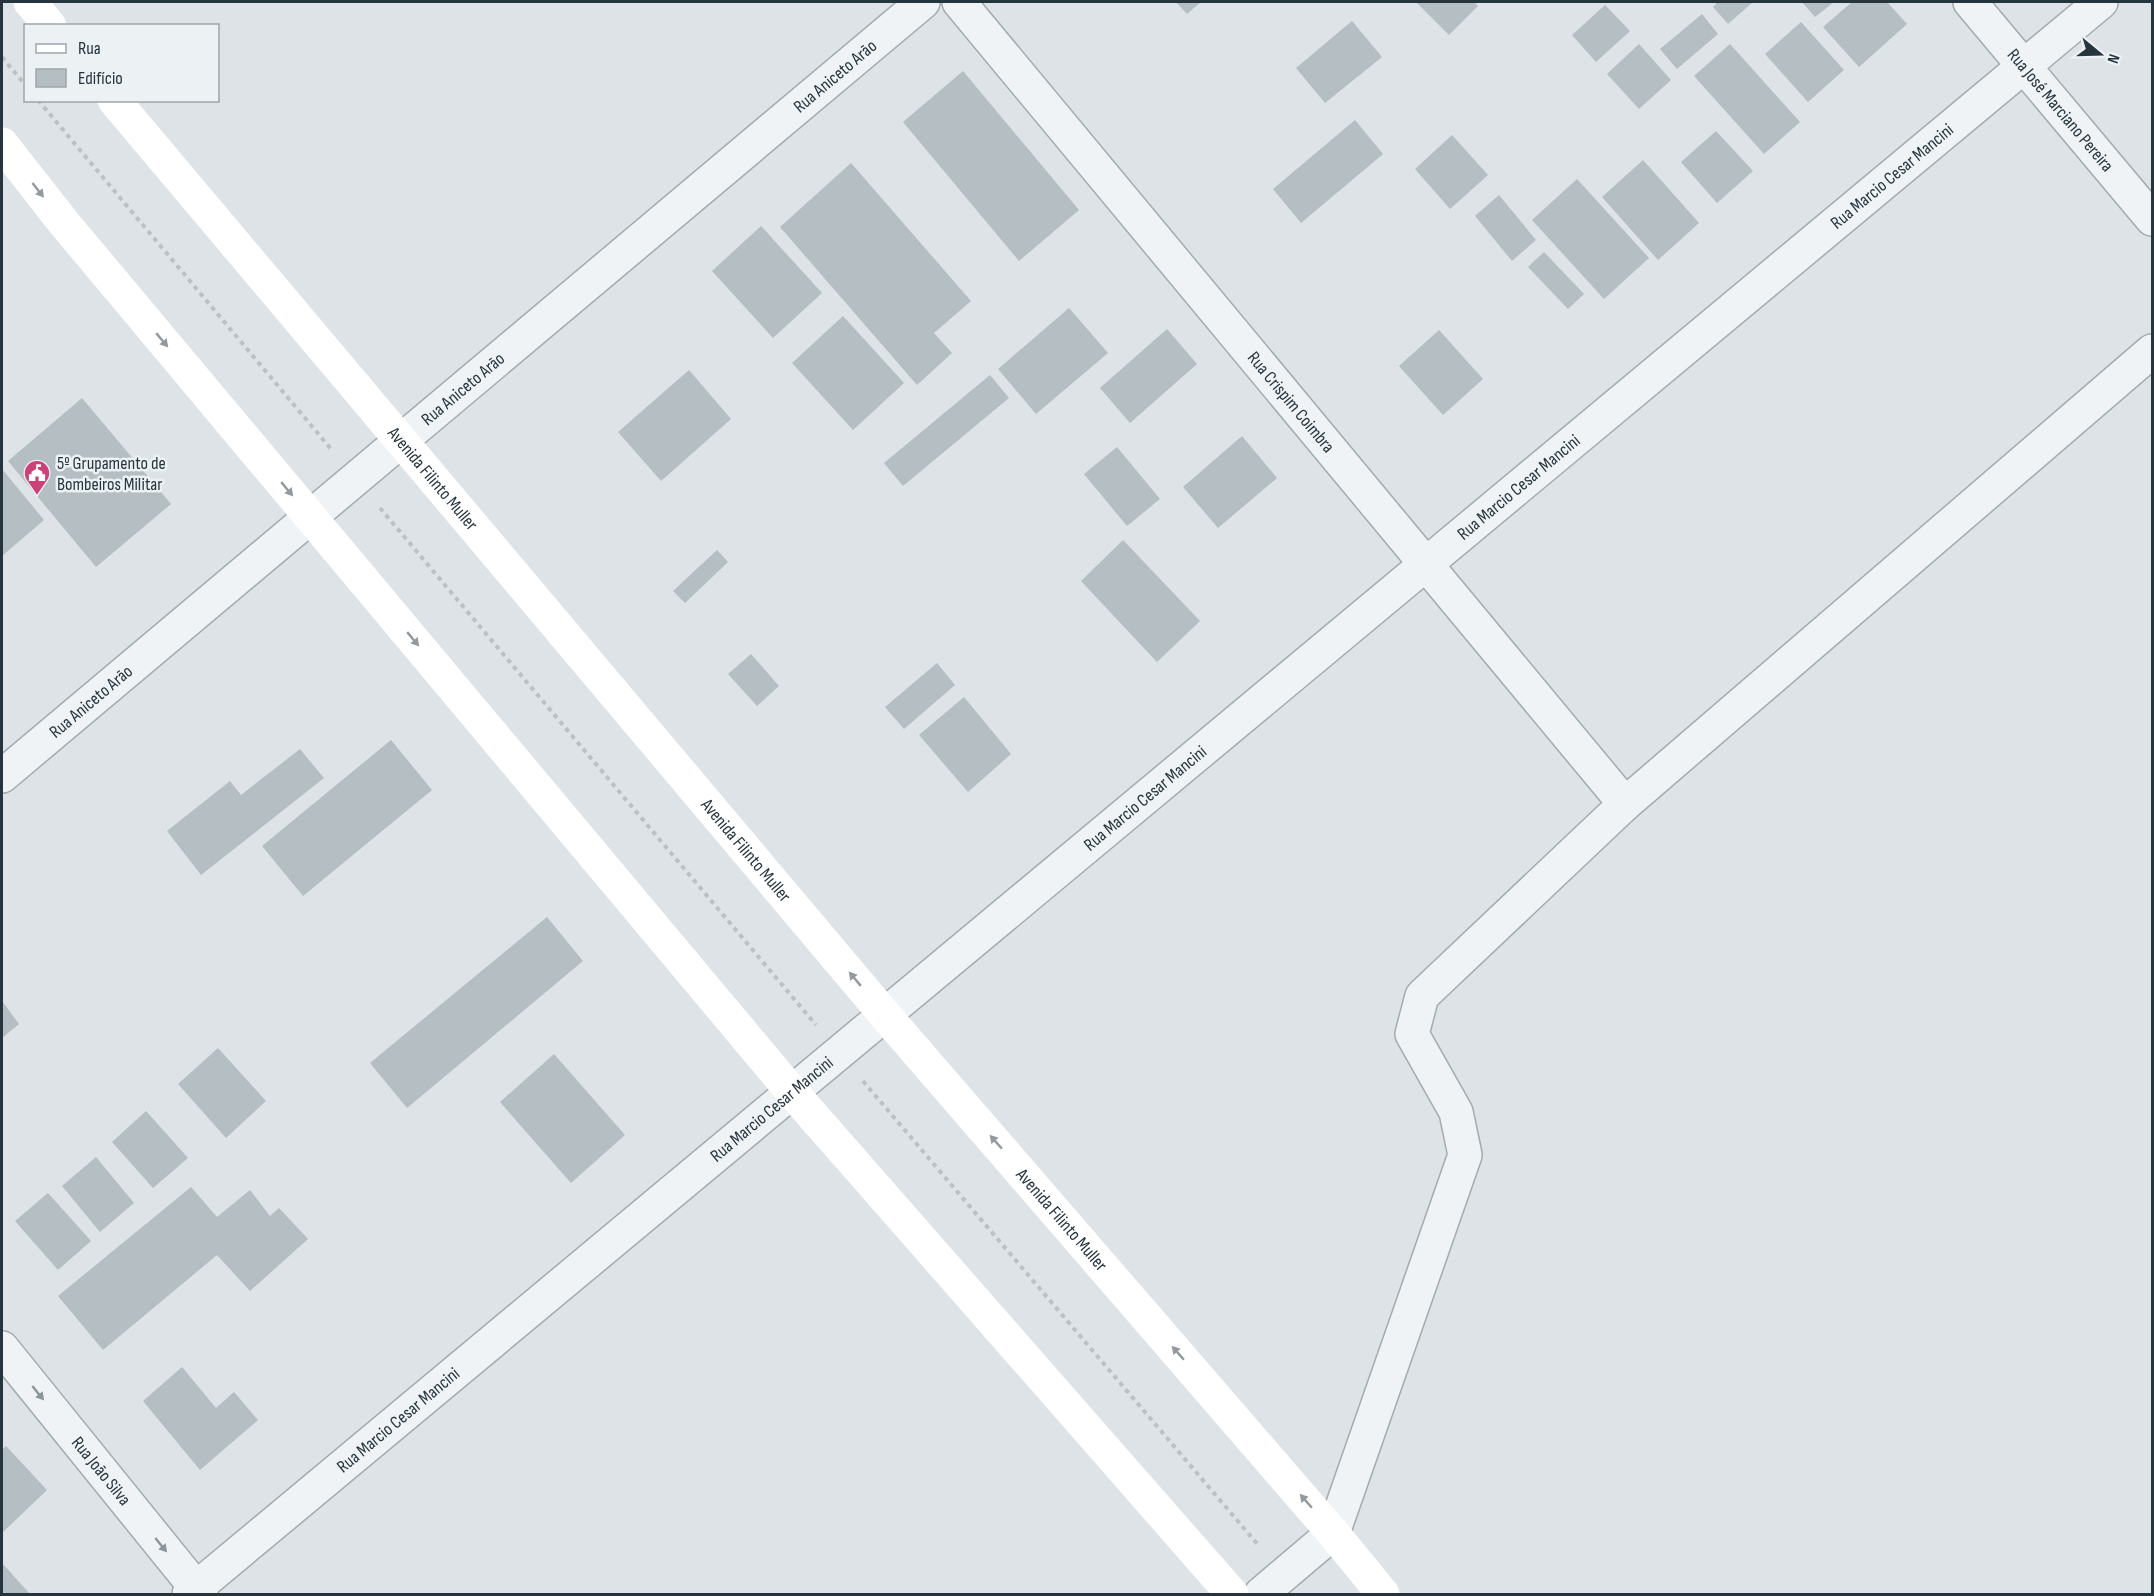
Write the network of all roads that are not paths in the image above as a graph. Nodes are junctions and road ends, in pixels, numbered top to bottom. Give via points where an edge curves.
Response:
1 (30, 2) edge
2 (923, 2) edge
3 (959, 2) edge
4 (1970, 2) edge
5 (2102, 2) edge
6 (48, 24) edge
7 (2024, 66) junction
8 (116, 102) edge
9 (2, 144) edge
10 (2152, 219) edge
11 (2152, 351) edge
12 (401, 441) junction
13 (311, 517) junction
14 (1426, 564) junction
15 (2, 776) edge
16 (1624, 804) junction
17 (885, 1015) junction
18 (792, 1092) junction
19 (2, 1348) edge
20 (1334, 1533) junction
21 (1272, 1585) edge
22 (195, 1593) edge
23 (1232, 1594) edge
24 (1383, 1594) edge

1 - 6 main road
2 - 12 street, Rua Aniceto Arão
3 - 14 street, Rua Crispim Coimbra
4 - 7 street, Rua José Marciano Pereira
5 - 7 street, Rua Marcio Cesar Mancini
7 - 10 street, Rua José Marciano Pereira
7 - 14 street, Rua Marcio Cesar Mancini
8 - 12 main road, Avenida Filinto Muller
9 -> 13 main road
11 - 16 street
12 - 13 street, Rua Aniceto Arão
17 -> 12 main road, Avenida Filinto Muller
13 - 15 street, Rua Aniceto Arão
13 -> 18 main road
14 - 16 street, Rua Crispim Coimbra
14 - 17 street, Rua Marcio Cesar Mancini
16 - 20 street via 1422,996 1412,1034 1456,1112 1465,1155
17 - 18 street, Rua Marcio Cesar Mancini
20 -> 17 main road, Avenida Filinto Muller
18 - 22 street, Rua Marcio Cesar Mancini
18 - 23 main road
19 -> 22 street, Rua João Silva
20 - 21 street
20 - 24 main road, Avenida Filinto Muller

